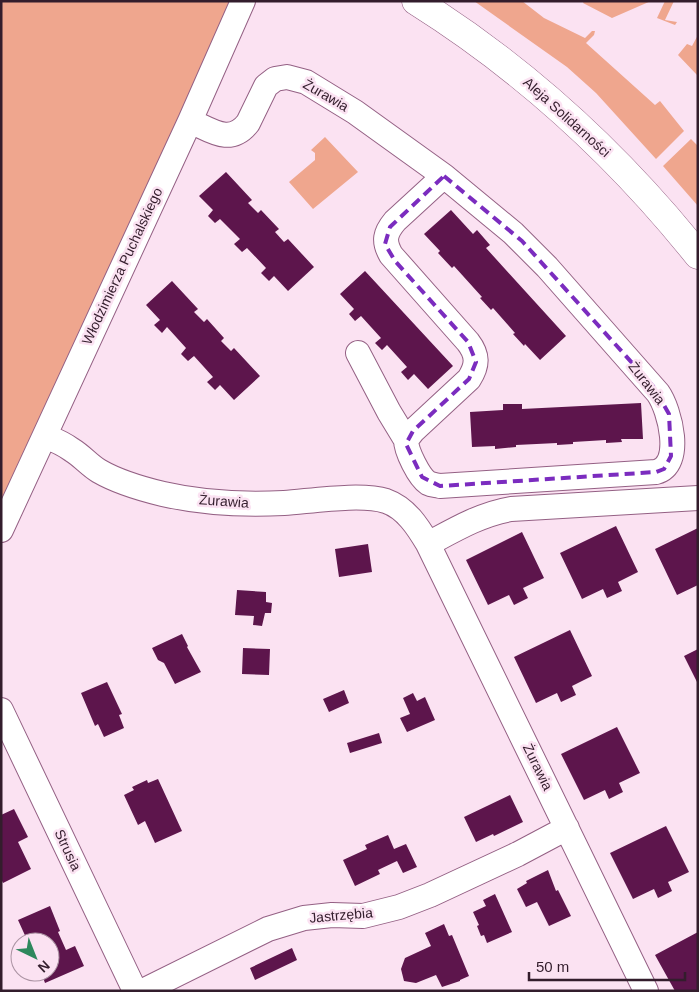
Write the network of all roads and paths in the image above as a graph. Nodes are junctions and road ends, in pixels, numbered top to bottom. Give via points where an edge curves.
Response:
1 (243, 1) edge
2 (416, 1) edge
3 (190, 121) junction
4 (444, 176) junction
5 (698, 255) edge
6 (358, 353) dead end
7 (46, 436) junction
8 (406, 440) junction
9 (698, 498) edge
10 (1, 530) edge
11 (428, 544) junction
12 (1, 710) edge
13 (567, 828) junction
14 (135, 991) edge
15 (142, 991) edge
16 (646, 991) edge

1 - 3 street, Włodzimierza Puchalskiego
2 - 5 main road, Aleja Solidarności via 496,56 560,108 622,168
3 - 4 street, Żurawia via 219,134 235,134 248,123 266,86 275,79 293,78 314,86 355,112
3 - 7 street, Włodzimierza Puchalskiego via 87,340
4 - 8 street via 390,227 385,244 395,261 472,347 476,362 465,384
4 - 8 street, Żurawia via 522,242 653,386 669,414 671,456 664,469 656,472 440,486 430,484 422,477
6 - 8 street, Żurawia
7 - 10 street, Włodzimierza Puchalskiego
7 - 11 street, Żurawia via 70,448 101,472 165,495 255,504 364,498 387,502 416,524
9 - 11 street via 499,511
11 - 13 street, Żurawia
12 - 14 street, Strusia
13 - 15 street, Jastrzębia via 518,854 399,907 363,916 304,918 268,929
13 - 16 street, Żurawia

